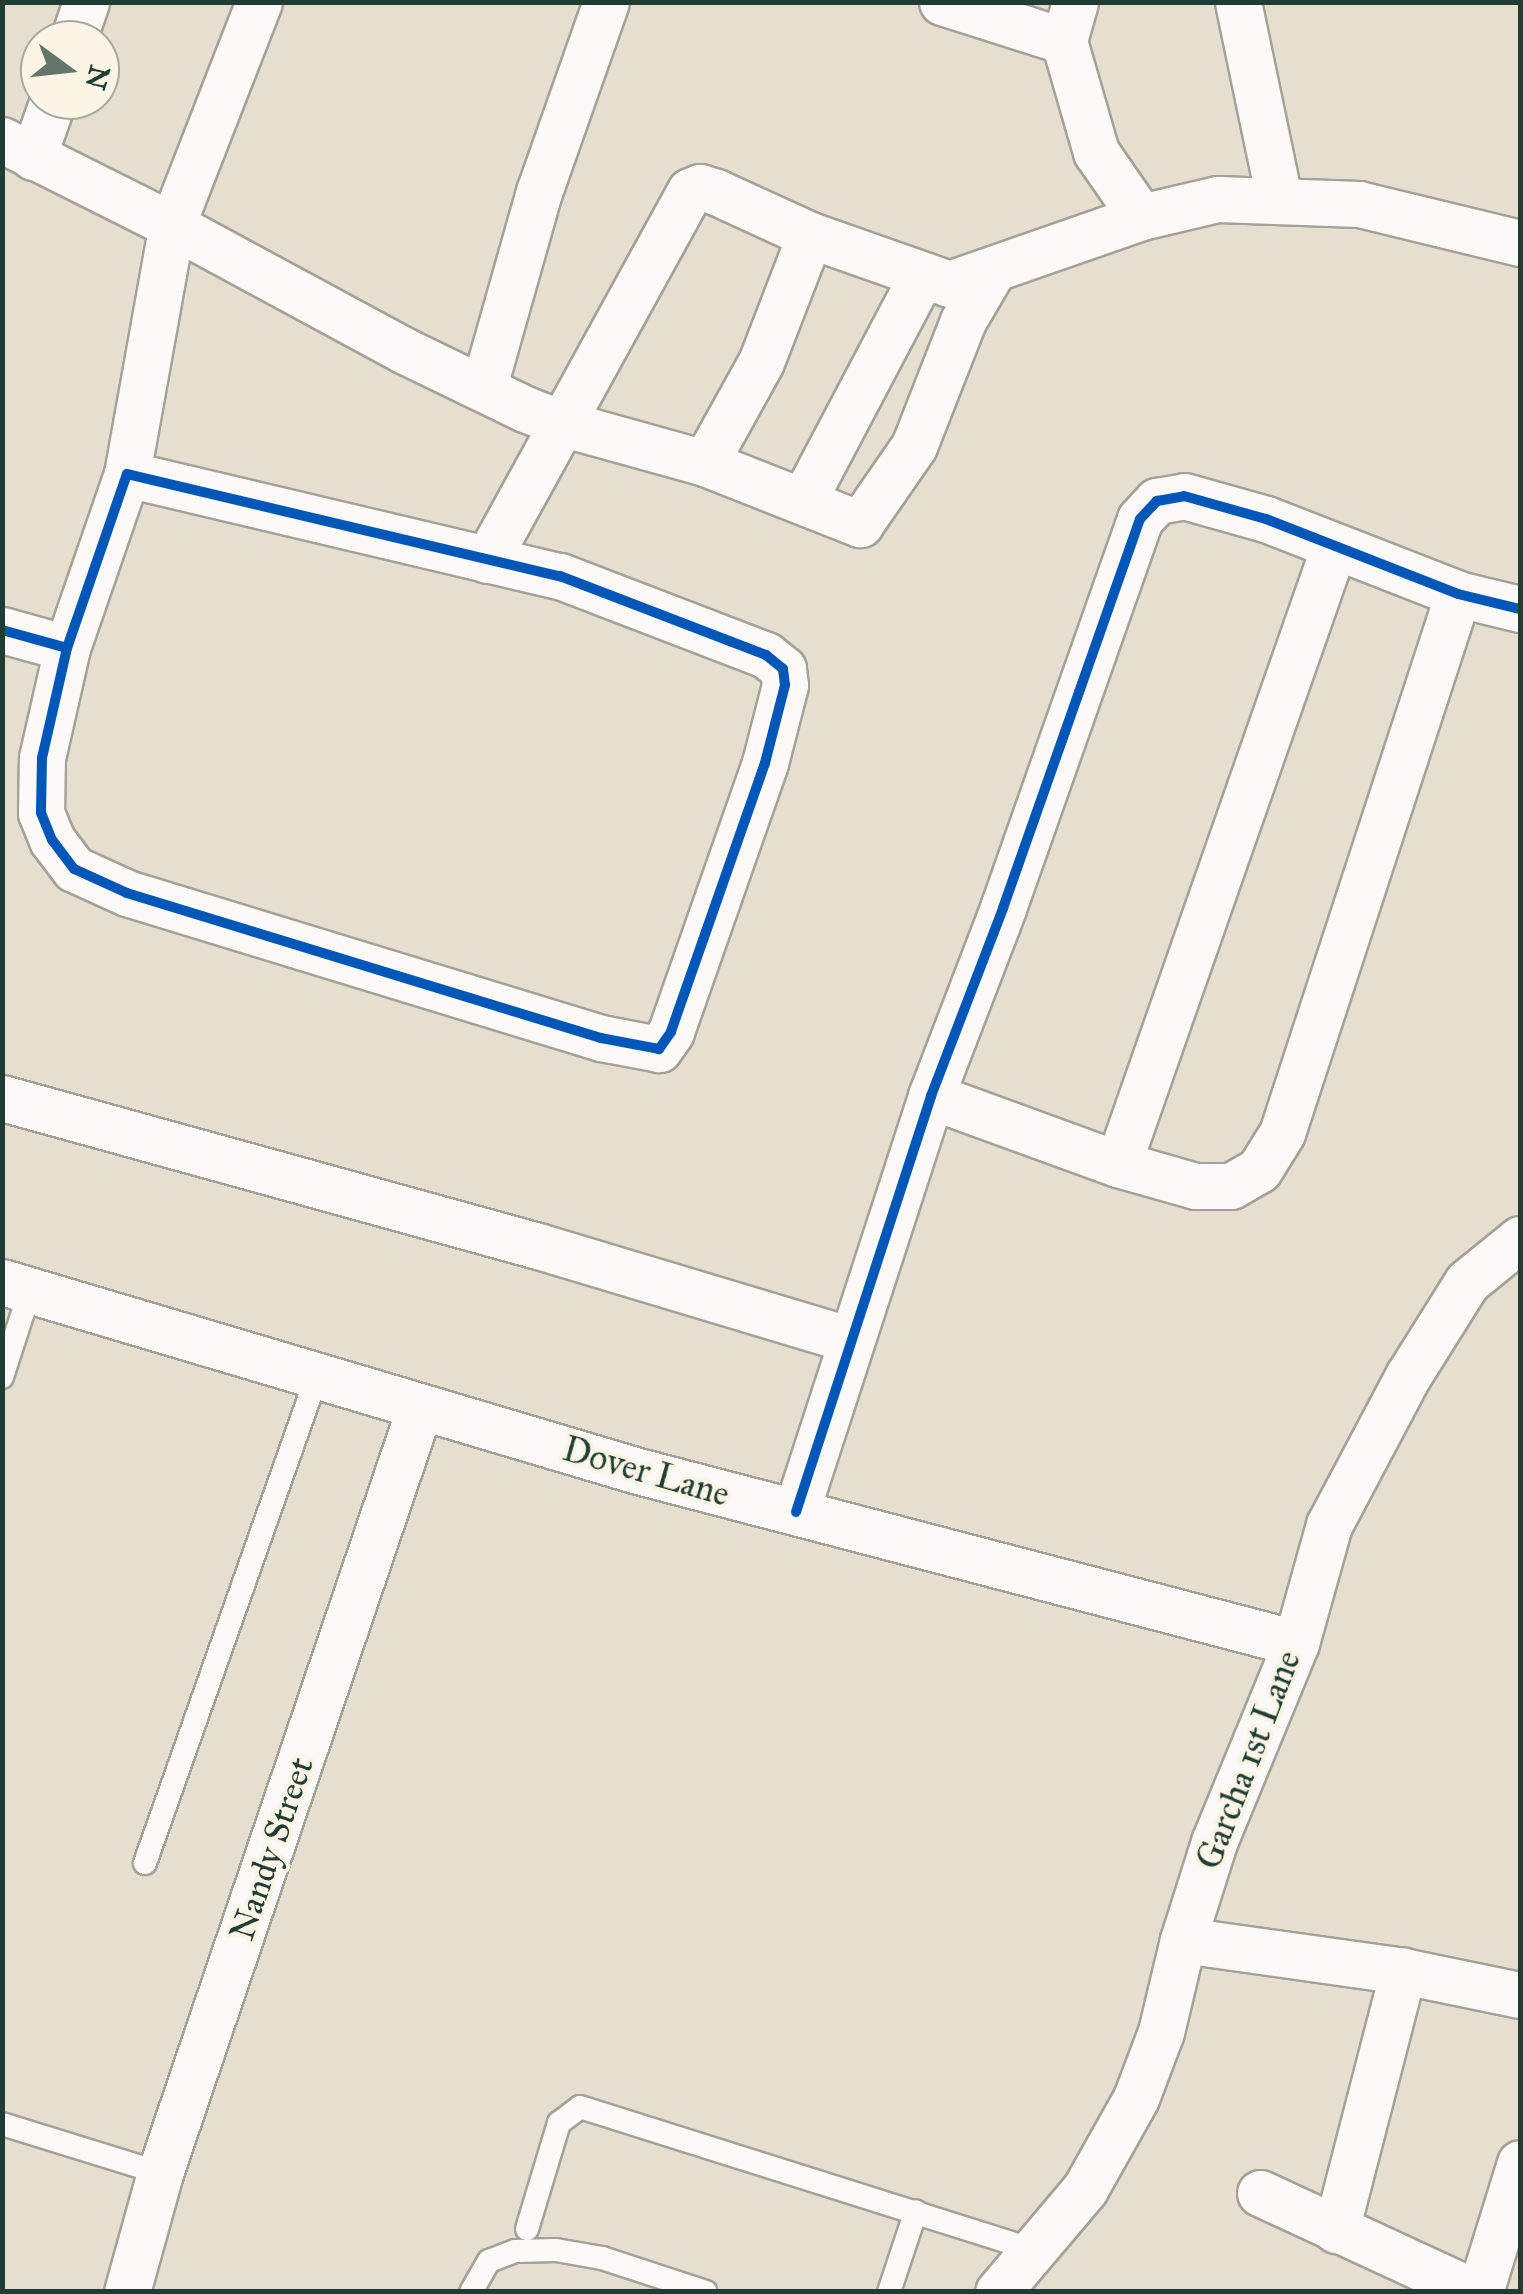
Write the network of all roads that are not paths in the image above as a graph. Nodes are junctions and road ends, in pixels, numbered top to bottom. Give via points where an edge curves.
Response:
1 (259, 2) edge
2 (606, 2) edge
3 (942, 2) edge
4 (1238, 2) edge
5 (1070, 22) edge
6 (38, 120) edge
7 (18, 149) edge
8 (1279, 199) junction
9 (1141, 217) junction
10 (172, 225) junction
11 (810, 234) junction
12 (1520, 244) edge
13 (991, 273) junction
14 (921, 278) junction
15 (484, 386) junction
16 (560, 424) junction
17 (705, 463) junction
18 (127, 474) junction
19 (804, 499) junction
20 (1334, 547) junction
21 (488, 560) junction
22 (1458, 594) junction
23 (1520, 609) edge
24 (2, 630) edge
25 (67, 648) junction
26 (930, 1096) junction
27 (2, 1098) edge
28 (1118, 1164) junction
29 (1520, 1238) edge
30 (16, 1286) edge
31 (850, 1340) junction
32 (2, 1376) edge
33 (317, 1376) junction
34 (420, 1407) junction
35 (796, 1512) junction
36 (1296, 1643) junction
37 (145, 1863) dead end
38 (1183, 1940) junction
39 (1403, 1971) junction
40 (1520, 1994) edge
41 (2, 2124) edge
42 (1520, 2163) edge
43 (160, 2173) junction
44 (1260, 2193) dead end
45 (916, 2211) junction
46 (527, 2230) dead end
47 (1336, 2230) junction
48 (1034, 2250) junction
49 (126, 2292) edge
50 (471, 2292) edge
51 (706, 2292) edge
52 (890, 2292) edge
53 (998, 2292) edge
54 (1477, 2292) edge

1 - 10 street
2 - 15 street via 538,192
3 - 5 street
4 - 8 street
5 - 9 street via 1096,152
6 - 7 street
7 - 10 street
8 - 9 street via 1218,200
8 - 12 street via 1359,204
9 - 13 street
10 - 15 street via 403,350
10 - 18 street
11 - 14 street
11 - 16 street via 700,186 690,191
11 - 17 street via 761,362
13 - 14 street via 949,284
13 - 19 street via 963,321 914,446 860,524
14 - 19 street
15 - 16 street
16 - 17 street
16 - 21 street
17 - 19 street
18 - 21 street
18 - 25 street
20 - 22 street
20 - 26 street via 1184,496 1157,501 1140,519
20 - 28 street
21 - 25 street via 560,576 687,622 784,668 765,763 660,1049 601,1038 127,894 74,869 41,813 42,758
22 - 23 street
22 - 28 street via 1282,1133 1259,1170 1231,1186 1195,1186
24 - 25 street
26 - 28 street
26 - 31 street
27 - 31 street
29 - 36 street, Garcha 1st Lane via 1467,1282 1408,1376 1329,1525
30 - 32 lane
30 - 33 street, Dover Lane
31 - 35 street
33 - 34 street, Dover Lane
33 - 37 lane
34 - 35 street, Dover Lane
34 - 43 street, Nandy Street
35 - 36 street, Dover Lane
36 - 38 street, Garcha 1st Lane via 1214,1842
38 - 39 street
38 - 48 street, Garcha 1st Lane via 1161,2032 1136,2098 1085,2189
39 - 40 street
39 - 47 street
41 - 43 lane
42 - 54 street
43 - 49 street, Nandy Street
44 - 47 street
45 - 46 lane via 580,2107 558,2123
45 - 48 lane
45 - 52 lane
47 - 54 street
48 - 53 street, Garcha 1st Lane
50 - 51 lane via 489,2261 515,2251 556,2250

